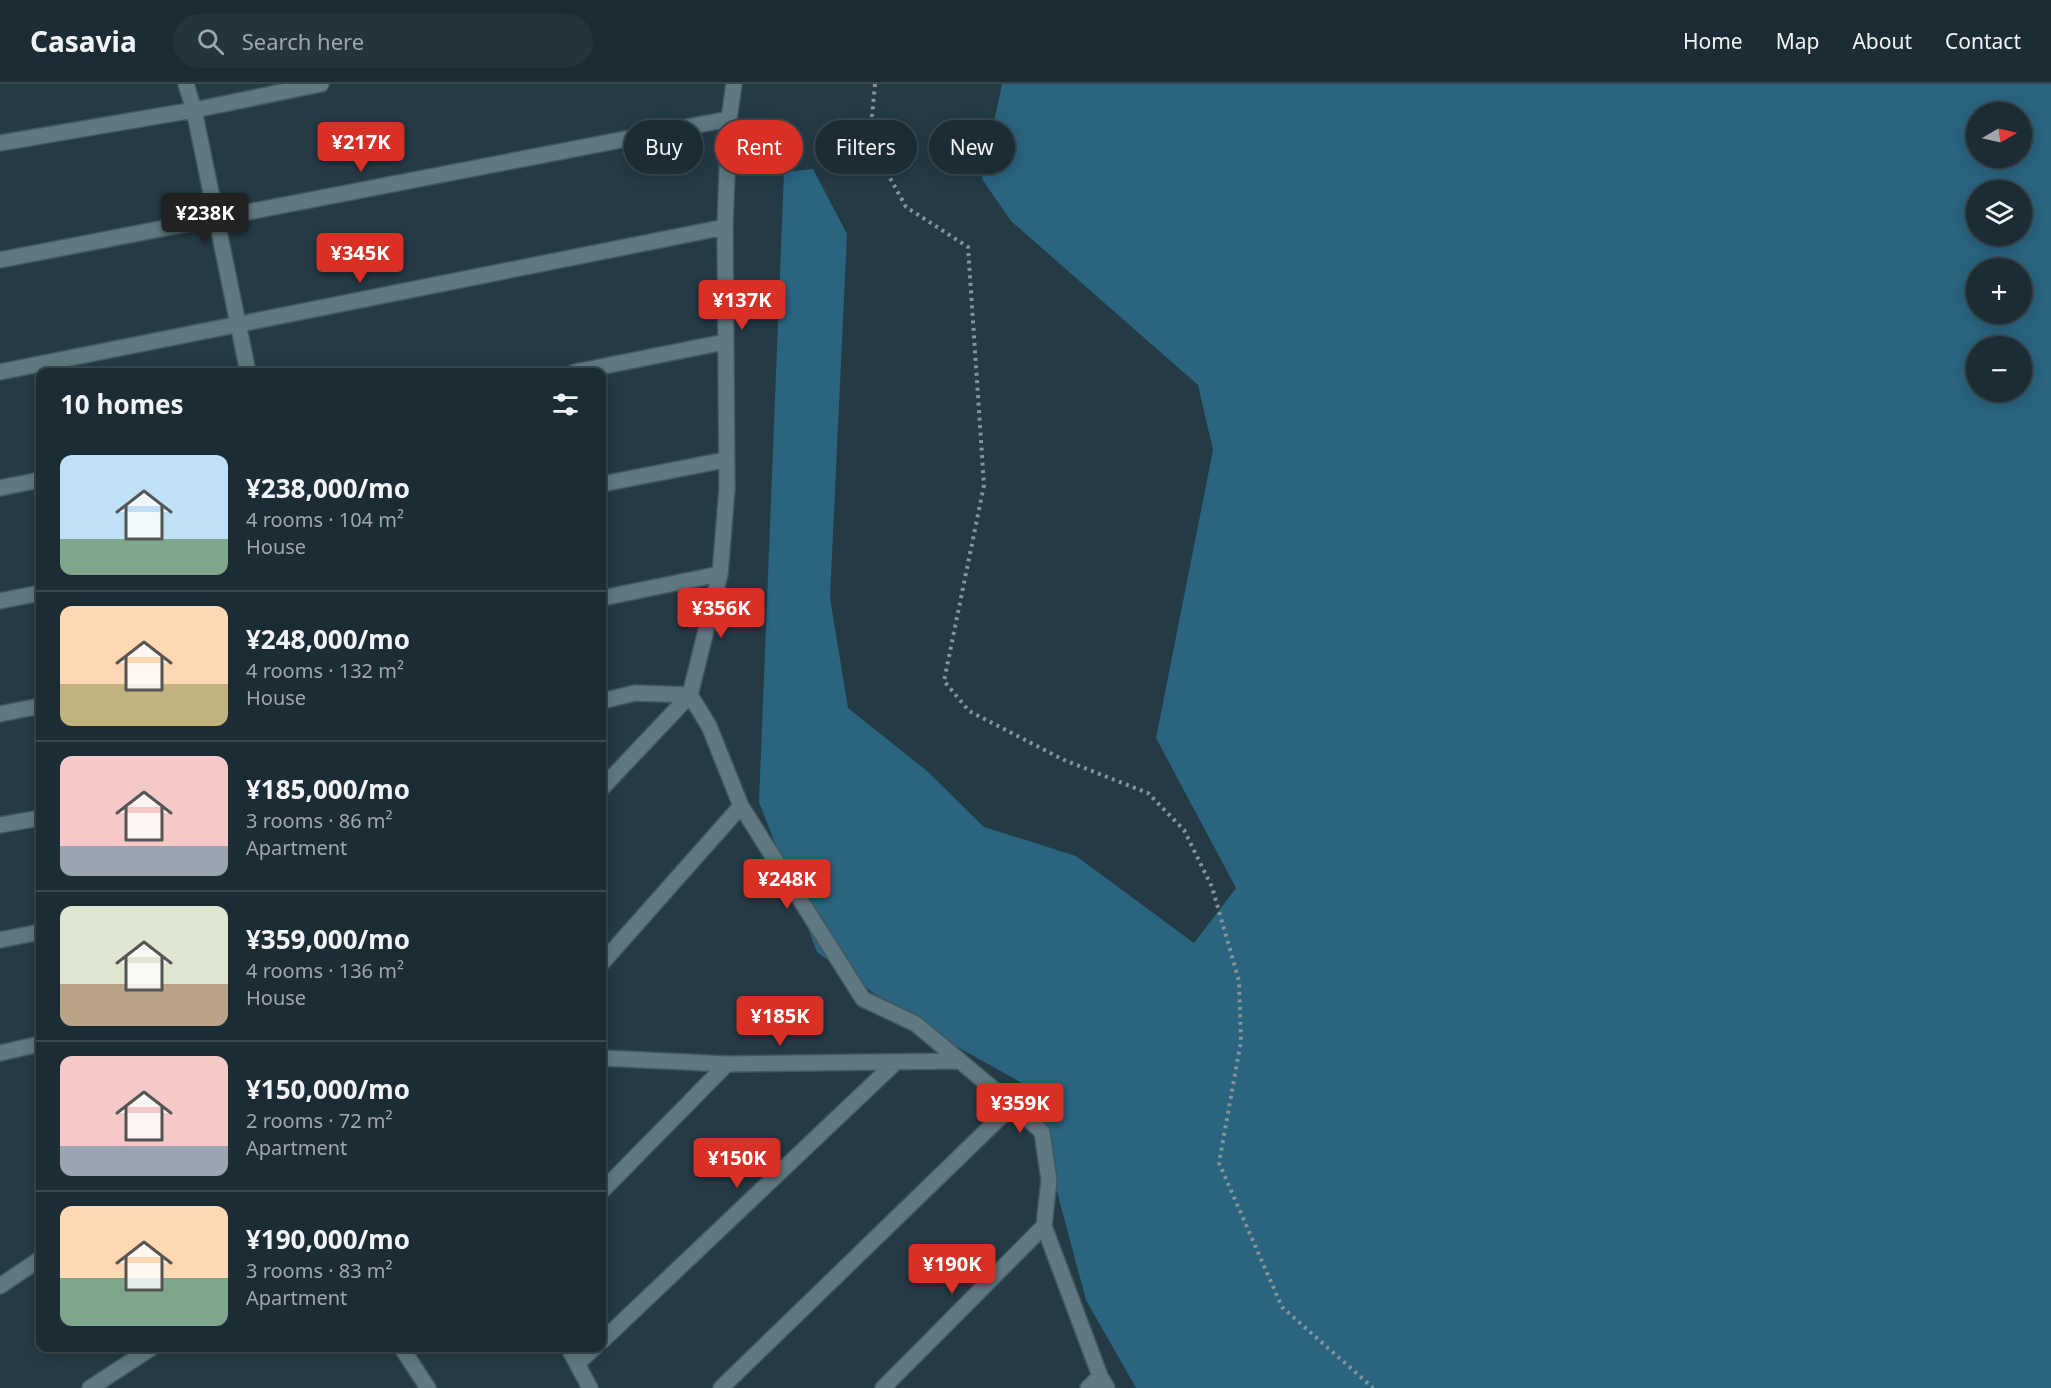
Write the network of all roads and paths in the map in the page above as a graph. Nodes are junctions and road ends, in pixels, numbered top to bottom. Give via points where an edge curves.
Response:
1 (186, 84) edge
2 (321, 84) edge
3 (734, 84) edge
4 (875, 84) edge
5 (194, 110) junction
6 (729, 119) junction
7 (0, 143) edge
8 (216, 218) junction
9 (725, 227) junction
10 (0, 260) edge
11 (238, 325) junction
12 (725, 342) junction
13 (247, 368) edge
14 (595, 368) edge
15 (0, 372) edge
16 (725, 460) junction
17 (36, 481) edge
18 (606, 483) edge
19 (0, 488) edge
20 (720, 574) junction
21 (36, 594) edge
22 (606, 597) edge
23 (0, 601) edge
24 (690, 695) junction
25 (606, 700) edge
26 (36, 707) edge
27 (0, 714) edge
28 (606, 784) edge
29 (741, 806) junction
30 (36, 819) edge
31 (0, 825) edge
32 (36, 933) edge
33 (0, 940) edge
34 (606, 958) edge
35 (36, 1045) edge
36 (0, 1053) edge
37 (606, 1058) edge
38 (959, 1061) junction
39 (896, 1062) junction
40 (727, 1064) junction
41 (1013, 1106) junction
42 (606, 1187) edge
43 (1044, 1226) junction
44 (36, 1262) edge
45 (0, 1286) edge
46 (606, 1337) edge
47 (145, 1352) edge
48 (404, 1352) edge
49 (571, 1352) edge
50 (590, 1352) edge
51 (578, 1363) junction
52 (1103, 1382) edge
53 (90, 1388) edge
54 (428, 1388) edge
55 (590, 1388) edge
56 (722, 1388) edge
57 (883, 1388) edge
58 (1088, 1388) edge
59 (1373, 1388) edge

1 - 5 street
2 - 5 street
3 - 6 street
4 - 59 path via 872,116 884,167 906,207 968,247 984,485 944,681 969,711 1064,760 1148,794 1184,830 1212,887 1239,981 1241,1041 1219,1163 1282,1307
5 - 7 street
5 - 8 street
6 - 8 street
6 - 9 street
8 - 10 street
8 - 11 street
9 - 11 street
9 - 12 street
11 - 13 street
11 - 15 street
12 - 14 street
12 - 16 street
16 - 18 street
16 - 20 street via 727,489
17 - 19 street
20 - 22 street
20 - 24 street
21 - 23 street
24 - 25 street via 635,693
24 - 28 street
24 - 29 street via 709,726
26 - 27 street
29 - 34 street
29 - 38 street via 863,999 916,1024
30 - 31 street
32 - 33 street
35 - 36 street
37 - 40 street
38 - 39 street
38 - 41 street
39 - 40 street
39 - 46 street
40 - 42 street
41 - 43 street via 1042,1132 1049,1180
41 - 56 street
43 - 52 street
43 - 57 street
44 - 45 street
47 - 53 street
48 - 54 street
49 - 51 street
50 - 51 street
51 - 55 street
52 - 58 street

